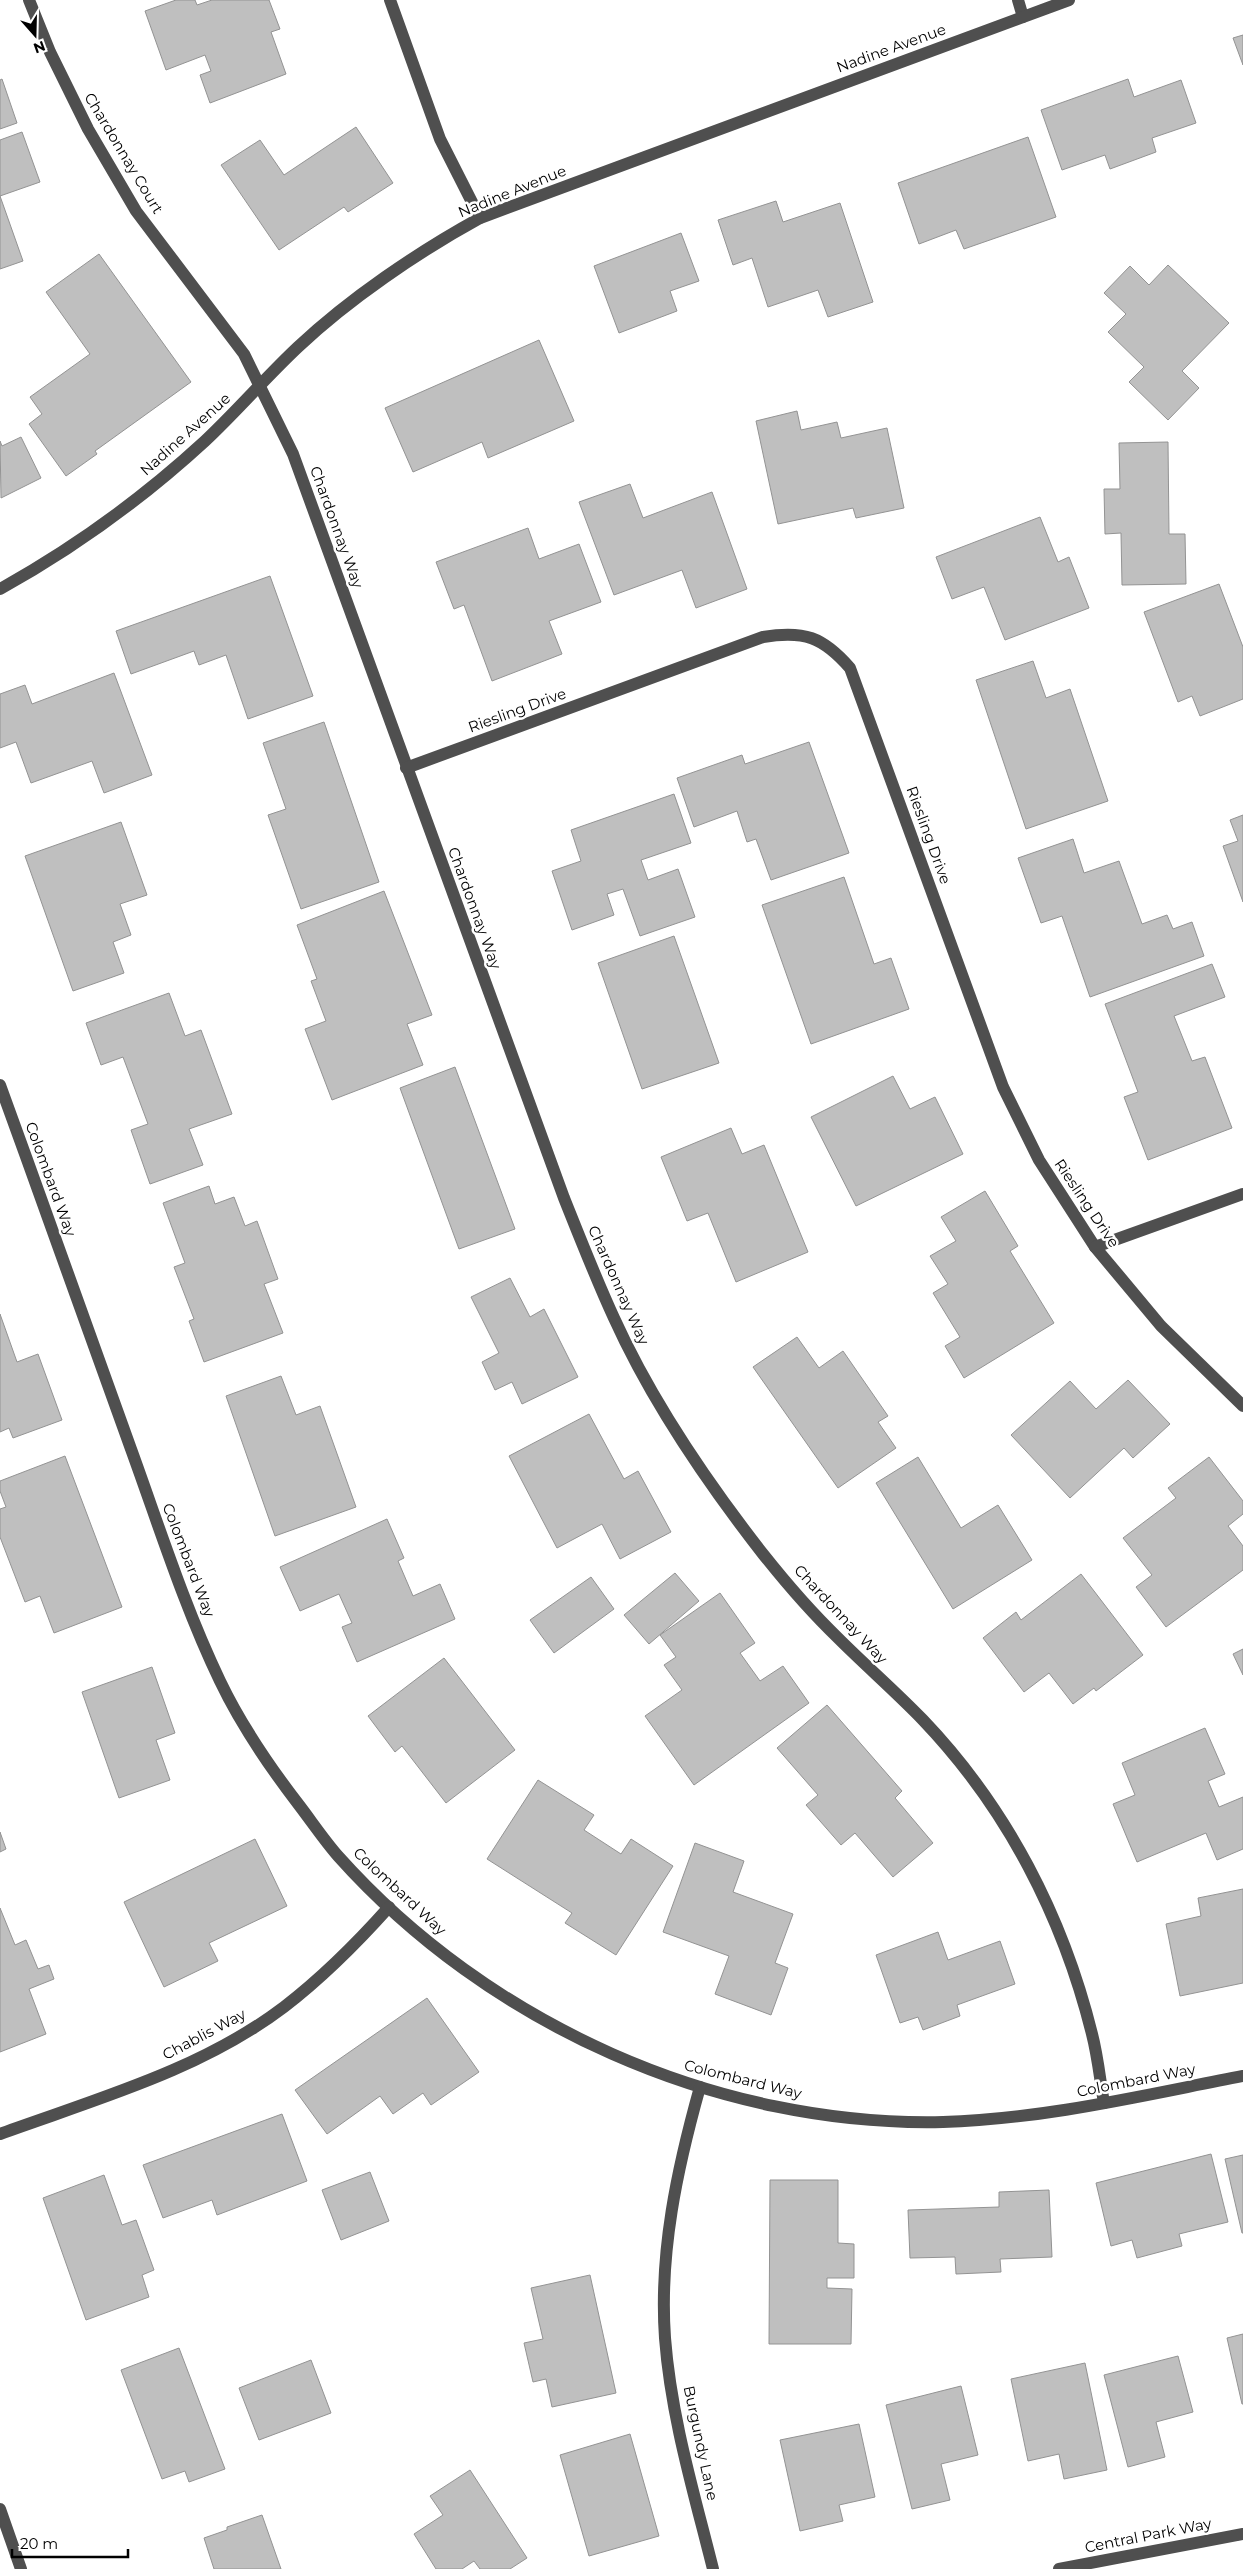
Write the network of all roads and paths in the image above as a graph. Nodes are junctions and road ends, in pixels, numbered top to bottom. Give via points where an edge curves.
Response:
1 (29, 0) edge
2 (390, 0) edge
3 (1018, 0) edge
4 (1069, 0) edge
5 (1023, 17) junction
6 (480, 218) junction
7 (261, 386) junction
8 (0, 589) edge
9 (406, 768) junction
10 (0, 1085) edge
11 (1243, 1194) edge
12 (1095, 1247) junction
13 (1243, 1406) edge
14 (389, 1907) junction
15 (1243, 2076) edge
16 (700, 2087) junction
17 (1104, 2103) junction
18 (0, 2134) edge
19 (0, 2509) edge
20 (1243, 2534) edge
21 (21, 2569) edge
22 (713, 2569) edge
23 (1059, 2569) edge

1 - 7 street, Chardonnay Court via 50,52 88,129 136,211 244,354
2 - 6 street via 440,139
3 - 5 street
4 - 5 street, Nadine Avenue
5 - 6 street, Nadine Avenue
6 - 7 street, Nadine Avenue via 443,239 366,292 299,346
7 - 8 street, Nadine Avenue via 205,441 121,511 45,564
7 - 9 street, Chardonnay Way via 293,454
9 - 12 street, Riesling Drive via 763,637 788,632 812,637 834,649 850,668 1003,1087 1039,1160
9 - 17 street, Chardonnay Way via 564,1198 614,1318 639,1368 688,1450 764,1554 835,1636 923,1720 961,1763 1001,1818 1041,1887 1071,1960 1093,2036
10 - 14 street, Colombard Way via 182,1593 220,1682 269,1767 337,1855
11 - 12 street
12 - 13 street, Riesling Drive via 1162,1326
14 - 16 street, Colombard Way via 460,1967 529,2012 616,2056
14 - 18 street, Chablis Way via 344,1957 283,2008 224,2045 161,2076
15 - 17 street, Colombard Way
16 - 17 street, Colombard Way via 789,2109 858,2119 941,2122 1023,2117
16 - 22 street, Burgundy Lane via 681,2155 669,2223 665,2338 676,2420
19 - 21 street
20 - 23 street, Central Park Way

